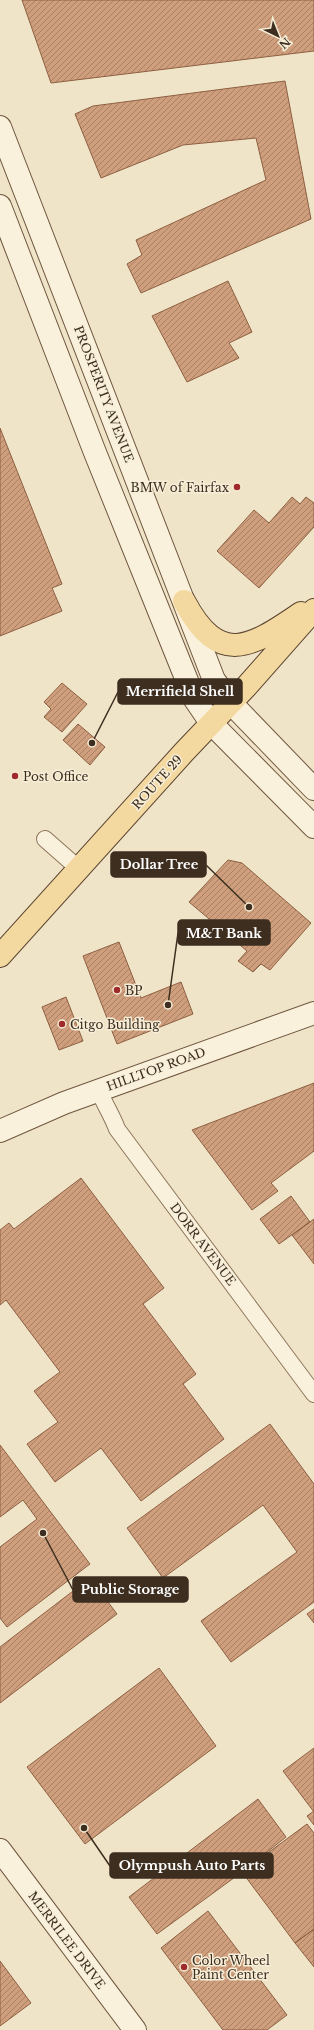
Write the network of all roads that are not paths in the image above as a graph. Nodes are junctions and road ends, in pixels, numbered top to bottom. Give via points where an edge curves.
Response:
1 (0, 127) edge
2 (0, 206) edge
3 (184, 601) junction
4 (314, 605) edge
5 (314, 610) edge
6 (231, 704) junction
7 (211, 723) junction
8 (314, 788) edge
9 (314, 827) edge
10 (45, 839) dead end
11 (78, 868) junction
12 (0, 956) edge
13 (314, 1013) edge
14 (100, 1090) junction
15 (0, 1131) edge
16 (314, 1394) edge
17 (0, 1850) edge
18 (135, 2030) edge

1 - 3 main road, PROSPERITY AVENUE
2 - 7 main road via 183,675 194,698
3 - 4 main road via 193,619 205,632 221,642 235,646 254,642 266,636
3 - 6 main road, PROSPERITY AVENUE via 214,680
5 - 6 main road, ROUTE 29
6 - 7 main road, ROUTE 29
6 - 8 main road, PROSPERITY AVENUE
7 - 9 main road
7 - 11 main road, ROUTE 29
10 - 11 street
11 - 12 main road, ROUTE 29
13 - 14 main road, HILLTOP ROAD
14 - 15 main road, HILLTOP ROAD
14 - 16 street, DORR AVENUE via 117,1129
17 - 18 main road, MERRILEE DRIVE

